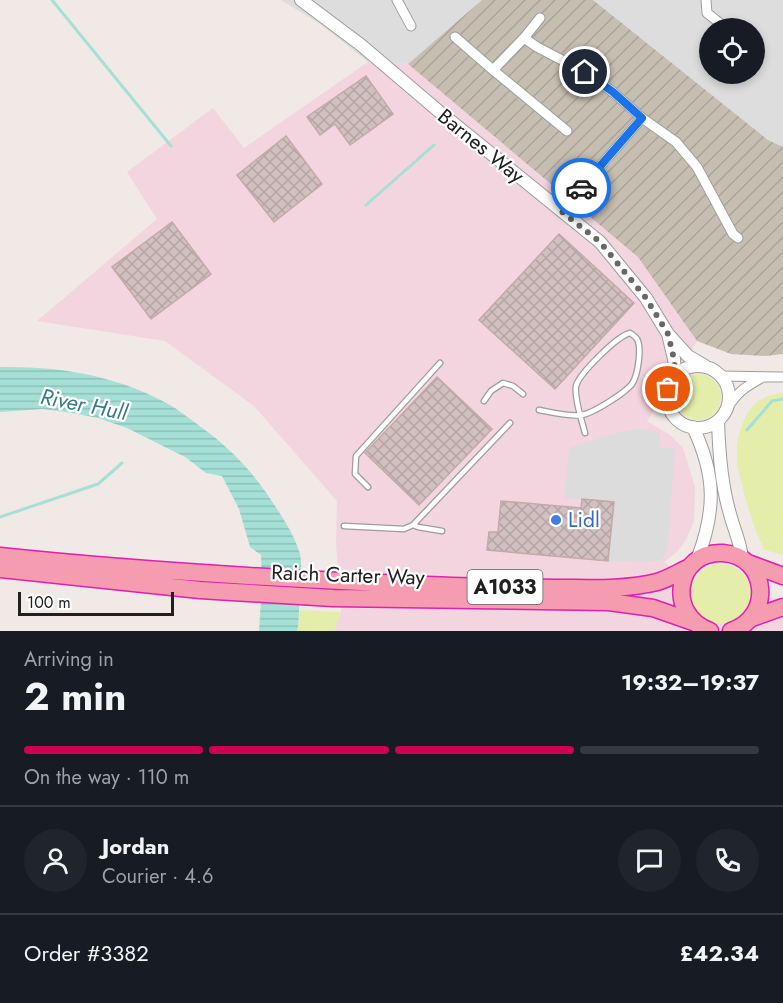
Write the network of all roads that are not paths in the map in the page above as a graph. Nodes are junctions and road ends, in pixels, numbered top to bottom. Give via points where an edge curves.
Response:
1 (301, 0) edge
2 (397, 0) edge
3 (706, 0) edge
4 (540, 18) dead end
5 (713, 18) edge
6 (411, 26) dead end
7 (455, 37) dead end
8 (524, 38) junction
9 (493, 70) junction
10 (642, 118) junction
11 (567, 131) dead end
12 (561, 211) junction
13 (738, 238) dead end
14 (668, 334) junction
15 (440, 363) dead end
16 (705, 366) junction
17 (675, 375) junction
18 (721, 376) junction
19 (763, 376) junction
20 (783, 377) edge
21 (523, 394) dead end
22 (484, 401) dead end
23 (539, 410) dead end
24 (726, 410) junction
25 (581, 416) junction
26 (718, 421) junction
27 (510, 423) dead end
28 (693, 428) junction
29 (585, 434) dead end
30 (368, 487) dead end
31 (413, 525) junction
32 (344, 526) dead end
33 (442, 531) dead end
34 (0, 556) edge
35 (745, 561) junction
36 (694, 564) junction
37 (0, 569) edge
38 (783, 576) edge
39 (783, 607) edge
40 (749, 623) edge
41 (702, 628) edge
42 (731, 631) edge

1 - 12 street, Barnes Way
2 - 6 street
3 - 5 street via 707,13
4 - 8 street
7 - 9 street
8 - 9 street
8 - 10 street via 585,72
9 - 11 street
10 - 12 street
10 - 13 street via 676,142 697,167
12 - 14 street, Barnes Way via 600,242 646,298
14 - 16 street, Barnes Way via 688,356
14 - 17 street, Barnes Way
15 - 30 lane via 356,456 356,474
16 - 17 street via 689,367
16 - 18 street
17 - 28 street via 668,389 668,406 678,421
18 - 19 street
18 - 24 street via 729,392
19 - 20 street
19 - 24 street via 735,397
21 - 22 lane via 503,382
23 - 25 lane
24 - 26 street
25 - 25 lane via 576,386 610,346 630,333 639,347 633,383 626,391
25 - 29 lane
26 - 28 street
26 - 35 street via 729,513
27 - 31 lane
28 - 36 street via 705,457 711,489 710,521
31 - 32 lane via 404,529
31 - 33 lane
34 - 36 highway, Raich Carter Way / A1033 via 187,573 470,587 634,586 658,581
35 - 36 highway, A1033 via 715,553
35 - 38 highway, A1033
35 - 40 highway via 759,580 760,590 760,600
36 - 41 highway, A1033 via 681,585 682,605
37 - 41 highway, Raich Carter Way / A1033 via 200,590 333,598 609,602 653,608
39 - 40 highway
40 - 42 highway

